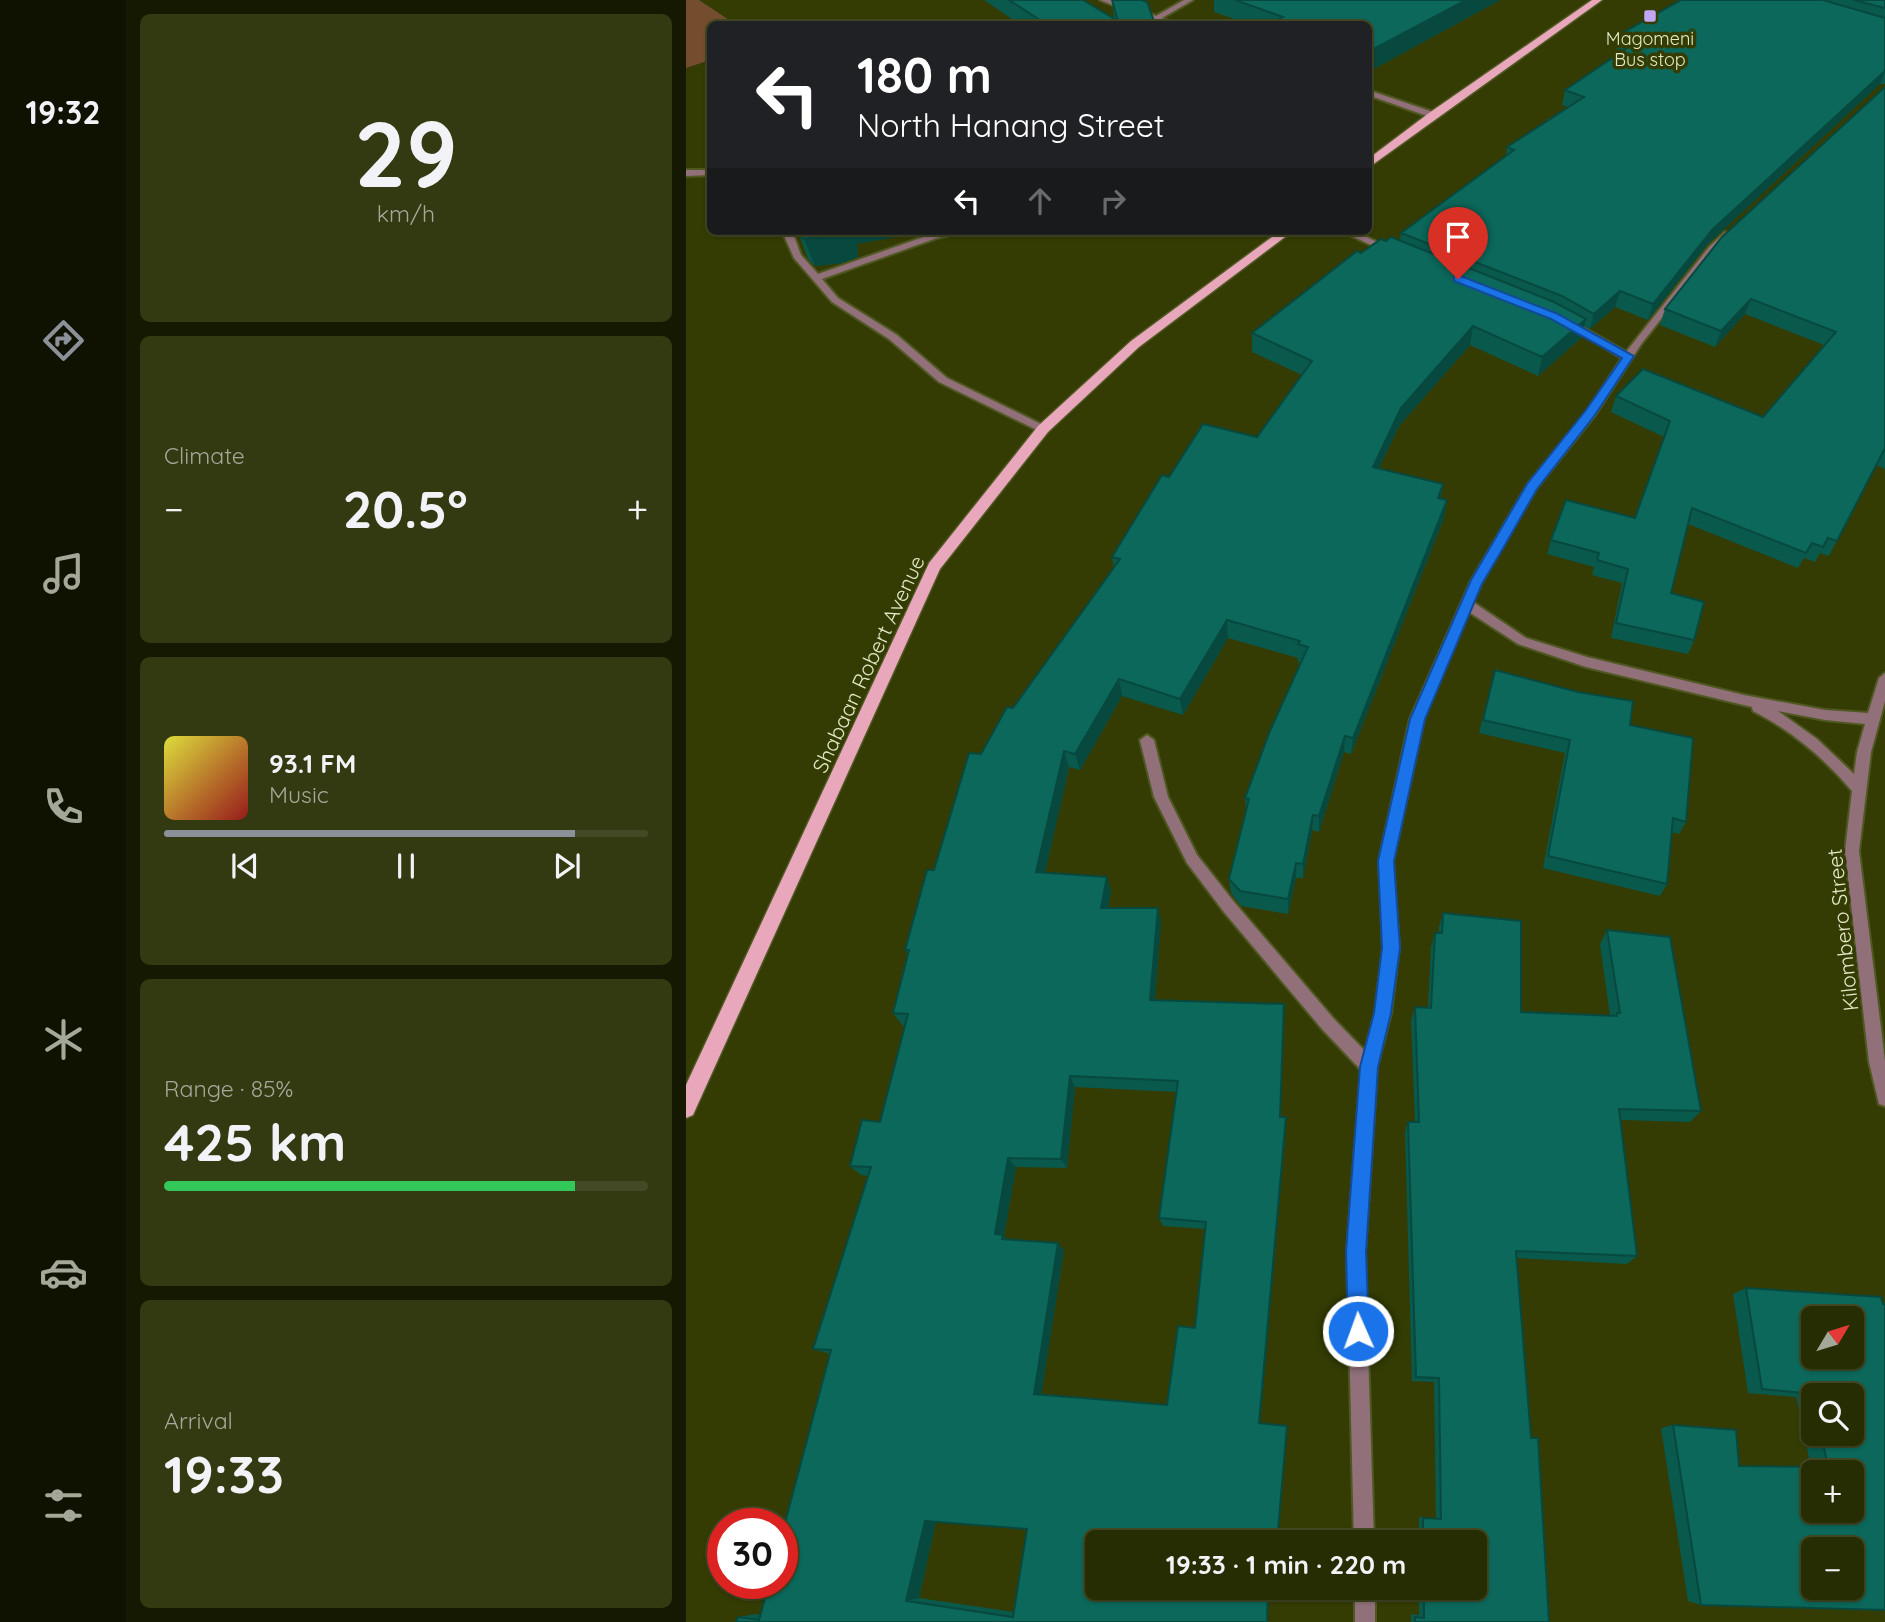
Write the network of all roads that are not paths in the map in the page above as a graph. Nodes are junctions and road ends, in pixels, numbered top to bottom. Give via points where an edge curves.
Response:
1 (1104, 0) edge
2 (1189, 0) edge
3 (1598, 0) edge
4 (1156, 19) junction
5 (1162, 21) edge
6 (1372, 93) edge
7 (1433, 115) junction
8 (1372, 162) edge
9 (686, 173) edge
10 (707, 173) edge
11 (1742, 222) edge
12 (789, 235) edge
13 (939, 235) edge
14 (1282, 235) edge
15 (1355, 235) edge
16 (1396, 253) edge
17 (818, 277) junction
18 (1555, 316) edge
19 (1629, 356) junction
20 (1043, 429) junction
21 (1467, 604) junction
22 (1885, 678) edge
23 (1744, 700) junction
24 (1873, 719) junction
25 (1147, 740) dead end
26 (1859, 789) junction
27 (1369, 1067) junction
28 (1885, 1098) edge
29 (686, 1108) edge
30 (1364, 1530) edge
31 (1365, 1600) edge
32 (1365, 1622) edge

1 - 4 street
2 - 4 street
3 - 7 main road
4 - 5 street
6 - 7 street
7 - 8 main road
9 - 10 street
11 - 19 street via 1712,249
12 - 17 street via 797,256
13 - 17 street
14 - 20 main road, Shabaan Robert Avenue via 1135,344
15 - 16 street
17 - 20 street via 835,300 894,337 943,380
18 - 19 street
19 - 21 street via 1532,487
20 - 29 main road, Shabaan Robert Avenue via 934,566
21 - 23 street via 1522,641 1586,662
21 - 27 street via 1417,719 1386,861 1391,948
22 - 24 street, Kilombero Street
23 - 24 street
23 - 26 street via 1806,736
24 - 26 street, Kilombero Street
25 - 27 street via 1161,797 1192,859
26 - 28 street, Kilombero Street via 1852,851
27 - 30 street via 1356,1252
31 - 32 street

